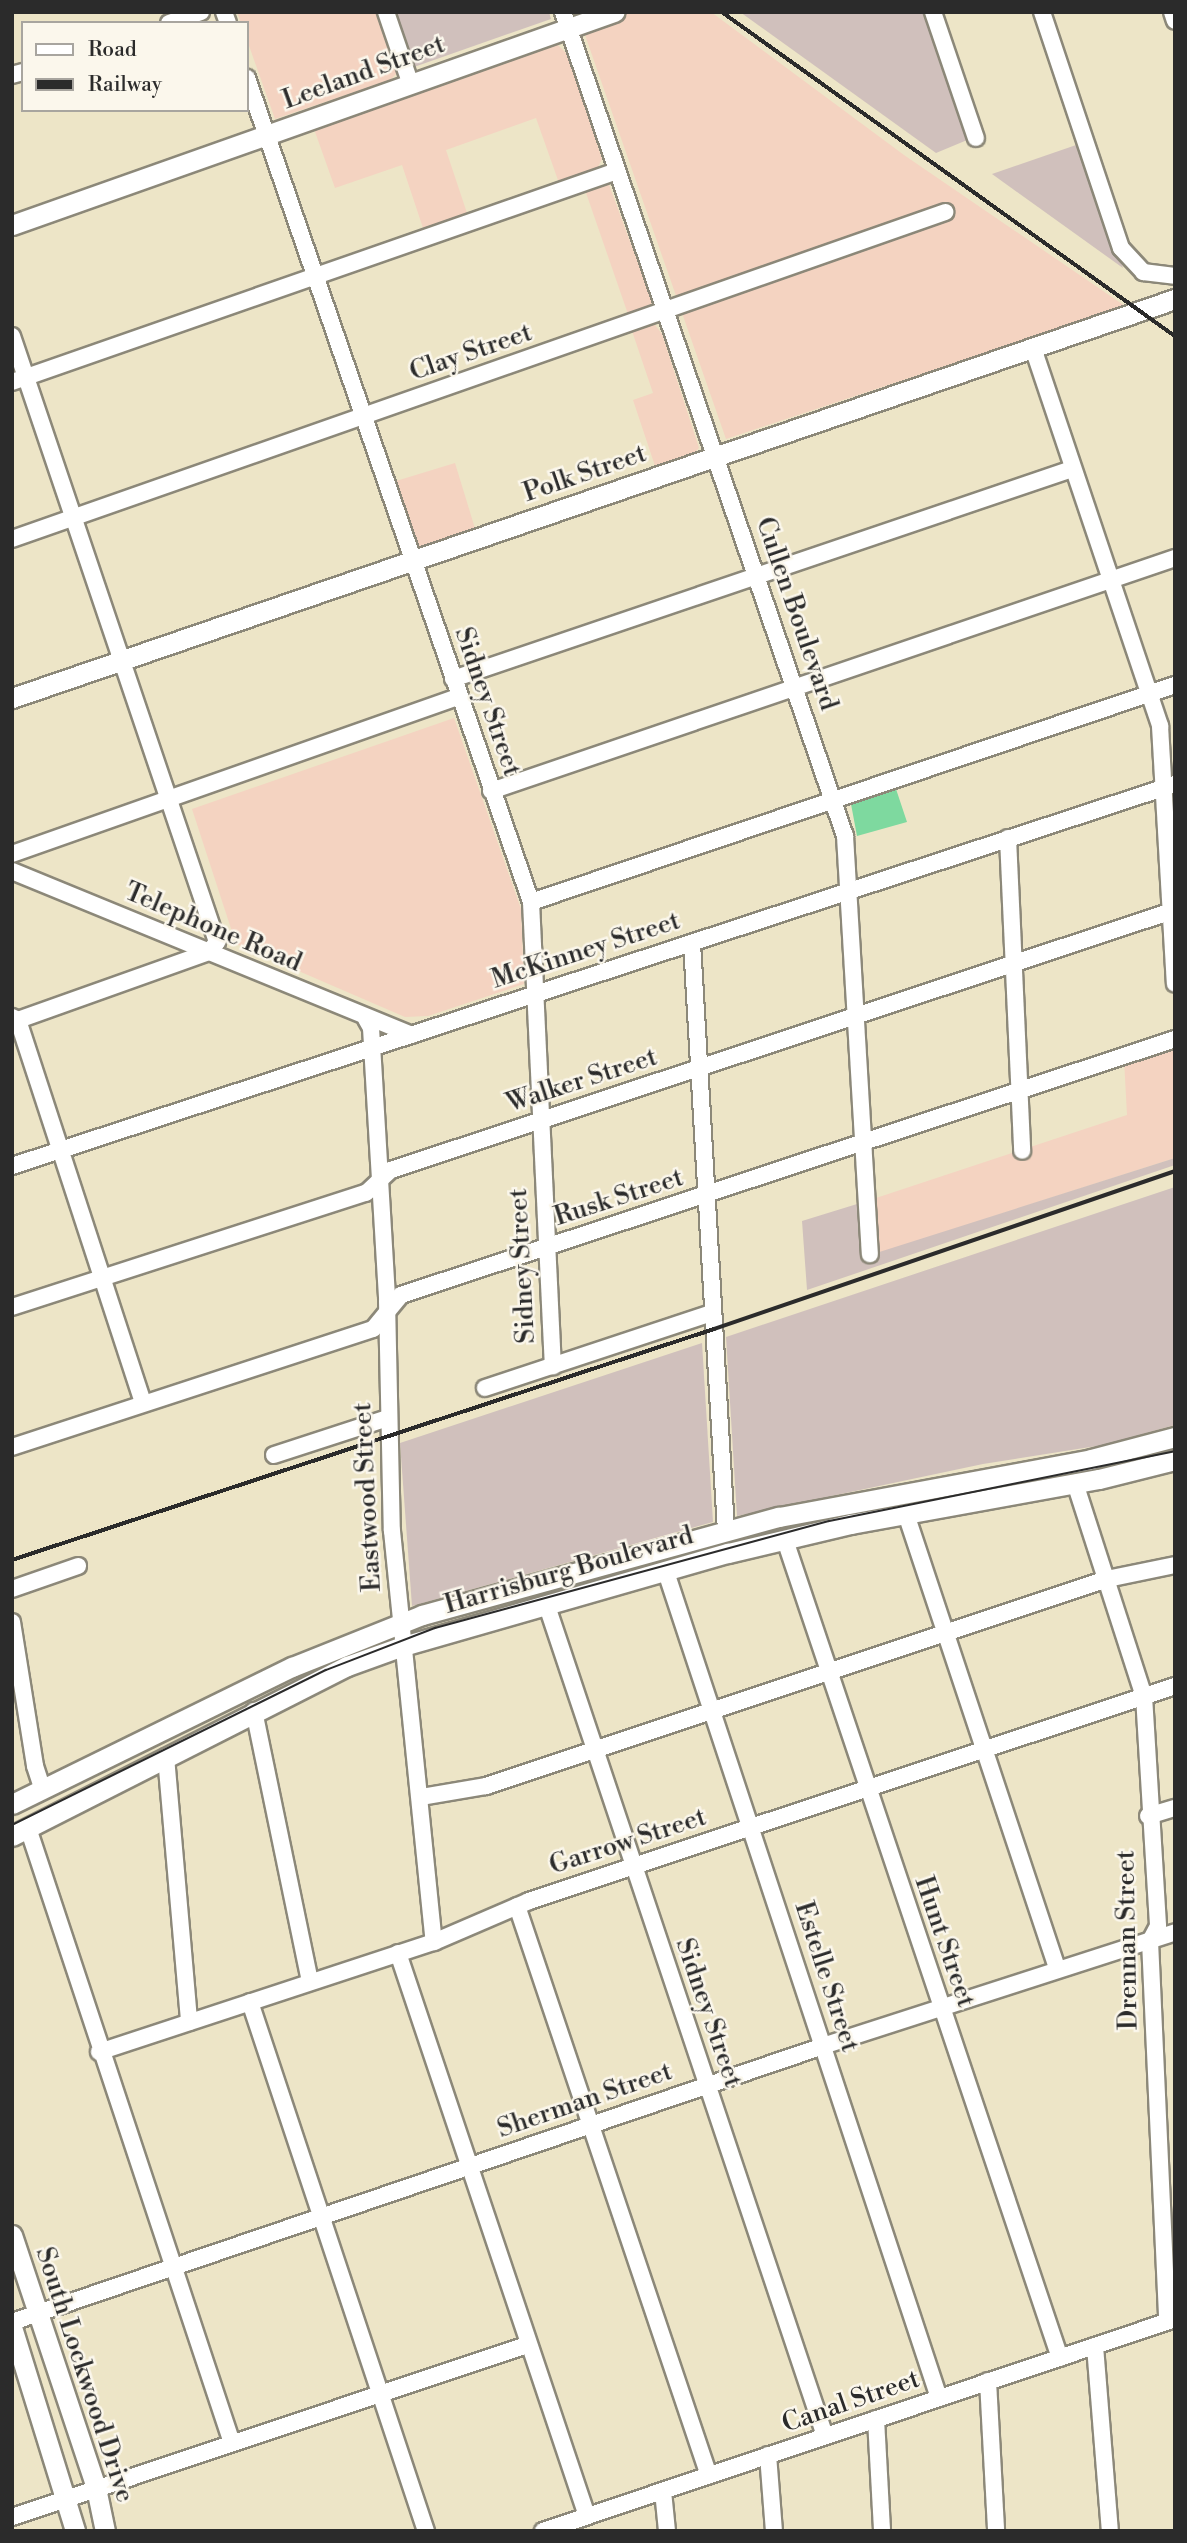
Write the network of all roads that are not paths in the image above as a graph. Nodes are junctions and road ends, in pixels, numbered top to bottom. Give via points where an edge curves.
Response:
1 (201, 12) edge
2 (386, 12) edge
3 (614, 12) edge
4 (933, 12) edge
5 (1042, 12) edge
6 (1172, 12) edge
7 (565, 20) edge
8 (175, 21) edge
9 (1175, 21) edge
10 (248, 81) edge
11 (411, 85) junction
12 (267, 136) junction
13 (976, 138) dead end
14 (617, 171) junction
15 (945, 212) dead end
16 (12, 225) edge
17 (316, 276) junction
18 (1175, 276) edge
19 (1175, 299) edge
20 (666, 312) junction
21 (12, 335) edge
22 (1033, 348) junction
23 (19, 379) edge
24 (363, 416) junction
25 (716, 457) junction
26 (1072, 468) junction
27 (72, 519) junction
28 (12, 539) edge
29 (1175, 558) edge
30 (412, 561) junction
31 (757, 575) junction
32 (1112, 580) junction
33 (123, 660) junction
34 (453, 679) junction
35 (1175, 685) edge
36 (796, 689) junction
37 (1150, 694) junction
38 (459, 697) junction
39 (12, 698) edge
40 (1168, 786) edge
41 (491, 791) junction
42 (170, 798) junction
43 (834, 800) junction
44 (1008, 838) junction
45 (12, 854) edge
46 (12, 871) edge
47 (849, 890) junction
48 (531, 902) junction
49 (1172, 911) edge
50 (692, 943) junction
51 (209, 952) junction
52 (1014, 964) junction
53 (1175, 984) edge
54 (534, 994) junction
55 (855, 1016) junction
56 (15, 1018) edge
57 (366, 1019) junction
58 (412, 1035) junction
59 (1175, 1038) edge
60 (372, 1048) junction
61 (698, 1069) junction
62 (1020, 1089) junction
63 (540, 1121) junction
64 (863, 1140) junction
65 (60, 1150) junction
66 (1022, 1152) dead end
67 (12, 1166) edge
68 (379, 1181) junction
69 (706, 1194) junction
70 (547, 1247) junction
71 (870, 1254) dead end
72 (104, 1277) junction
73 (12, 1307) edge
74 (712, 1313) junction
75 (388, 1314) junction
76 (553, 1366) junction
77 (485, 1388) dead end
78 (143, 1403) junction
79 (388, 1418) junction
80 (1175, 1437) edge
81 (12, 1447) edge
82 (274, 1455) dead end
83 (1175, 1460) edge
84 (1075, 1483) junction
85 (905, 1514) junction
86 (726, 1531) junction
87 (785, 1540) junction
88 (1175, 1564) edge
89 (78, 1566) dead end
90 (666, 1572) junction
91 (1107, 1579) junction
92 (12, 1589) edge
93 (547, 1606) junction
94 (12, 1622) edge
95 (400, 1623) junction
96 (945, 1632) junction
97 (403, 1646) junction
98 (828, 1672) junction
99 (1175, 1686) edge
100 (1144, 1696) junction
101 (711, 1709) junction
102 (254, 1711) junction
103 (595, 1749) junction
104 (984, 1750) junction
105 (166, 1757) junction
106 (866, 1789) junction
107 (43, 1790) junction
108 (421, 1797) junction
109 (12, 1804) edge
110 (1175, 1808) edge
111 (1148, 1816) junction
112 (750, 1828) junction
113 (20, 1832) edge
114 (633, 1866) junction
115 (517, 1906) junction
116 (1175, 1932) edge
117 (1150, 1941) junction
118 (434, 1942) junction
119 (398, 1952) junction
120 (1057, 1969) junction
121 (310, 1980) junction
122 (250, 2001) junction
123 (940, 2007) junction
124 (189, 2022) junction
125 (823, 2046) junction
126 (99, 2052) junction
127 (706, 2085) junction
128 (1167, 2124) edge
129 (590, 2125) junction
130 (469, 2166) junction
131 (320, 2219) junction
132 (12, 2235) edge
133 (173, 2266) junction
134 (38, 2311) junction
135 (1171, 2320) edge
136 (12, 2322) edge
137 (12, 2327) edge
138 (527, 2345) junction
139 (1095, 2346) junction
140 (1059, 2358) junction
141 (988, 2381) junction
142 (380, 2392) junction
143 (939, 2398) junction
144 (876, 2419) junction
145 (825, 2436) junction
146 (232, 2443) junction
147 (768, 2455) junction
148 (709, 2476) junction
149 (96, 2488) junction
150 (663, 2491) junction
151 (66, 2498) junction
152 (587, 2516) junction
153 (12, 2517) edge
154 (562, 2528) edge
155 (75, 2531) edge
156 (105, 2531) edge
157 (426, 2531) edge
158 (543, 2531) edge
159 (667, 2531) edge
160 (774, 2531) edge
161 (882, 2531) edge
162 (996, 2531) edge
163 (1110, 2531) edge

1 - 8 street
2 - 11 street
3 - 7 main road, Leeland Street
4 - 13 street
5 - 18 street via 1121,248 1143,272
6 - 9 street
7 - 11 main road, Leeland Street
7 - 14 street, Cullen Boulevard
10 - 12 street, Sidney Street
11 - 12 main road, Leeland Street
12 - 16 main road, Leeland Street
12 - 17 street, Sidney Street
14 - 17 street
14 - 20 street, Cullen Boulevard
15 - 20 street, Clay Street
17 - 23 street
17 - 24 street, Sidney Street
19 - 22 main road, Polk Street
20 - 24 street, Clay Street
20 - 25 street, Cullen Boulevard
21 - 23 street
22 - 25 main road, Polk Street
22 - 26 street
23 - 27 street
24 - 27 street, Clay Street
24 - 30 street, Sidney Street
25 - 30 main road, Polk Street
25 - 31 street, Cullen Boulevard
26 - 31 street
26 - 32 street
27 - 28 street, Clay Street
27 - 33 street
29 - 32 street
30 - 33 main road, Polk Street
30 - 34 street, Sidney Street
31 - 34 street
31 - 36 street, Cullen Boulevard
32 - 36 street
32 - 37 street
33 - 39 main road, Polk Street
33 - 42 street
34 - 38 street, Sidney Street
35 - 37 street
36 - 41 street
36 - 43 street, Cullen Boulevard
37 - 40 street via 1160,726
37 - 43 street
38 - 41 street, Sidney Street
38 - 42 street
40 - 44 street, McKinney Street
40 - 49 street
41 - 48 street, Sidney Street
42 - 45 street
42 - 51 street via 216,932 217,942
43 - 47 street, Cullen Boulevard via 845,836
43 - 48 street
44 - 47 street, McKinney Street
44 - 52 street
46 - 51 street, Telephone Road
47 - 50 street, McKinney Street
47 - 55 street, Cullen Boulevard
48 - 54 street, Sidney Street
49 - 52 street, Walker Street
49 - 53 street
50 - 54 street, McKinney Street
50 - 61 street
51 - 56 street
51 - 57 street, Telephone Road
52 - 55 street, Walker Street
52 - 62 street
54 - 58 street, McKinney Street
54 - 63 street, Sidney Street
55 - 61 street, Walker Street
55 - 64 street, Cullen Boulevard
56 - 65 street
57 - 58 street, Telephone Road
57 - 60 street
58 - 60 street, McKinney Street
59 - 62 street, Rusk Street
60 - 65 street, McKinney Street
60 - 68 street, Eastwood Street
61 - 63 street, Walker Street
61 - 69 street
62 - 64 street, Rusk Street
62 - 66 street
63 - 68 street, Walker Street via 391,1170
63 - 70 street, Sidney Street
64 - 69 street, Rusk Street
64 - 71 street, Cullen Boulevard
65 - 67 street, McKinney Street
65 - 72 street
68 - 72 street, Walker Street via 366,1194
68 - 75 street, Eastwood Street
69 - 70 street, Rusk Street
69 - 74 street
70 - 75 street, Rusk Street via 401,1295
70 - 76 street, Sidney Street
72 - 73 street, Walker Street
72 - 78 street
74 - 76 street
74 - 86 street
75 - 78 street, Rusk Street via 373,1329
75 - 79 street, Eastwood Street
76 - 77 street
78 - 81 street, Rusk Street
79 - 82 street
79 - 95 street, Eastwood Street
80 - 86 main road, Harrisburg Boulevard via 1091,1459 843,1502
83 - 84 main road, Harrisburg Boulevard
84 - 85 main road, Harrisburg Boulevard
84 - 91 street, Drennan Street
85 - 87 main road, Harrisburg Boulevard
85 - 96 street
86 - 95 main road, Harrisburg Boulevard
87 - 90 main road, Harrisburg Boulevard
87 - 98 street, Hunt Street
88 - 91 street
89 - 92 street
90 - 93 main road, Harrisburg Boulevard
90 - 101 street, Estelle Street
91 - 96 street
91 - 100 street, Drennan Street
93 - 97 main road, Harrisburg Boulevard
93 - 103 street, Sidney Street
94 - 107 street via 35,1766
95 - 97 street, Eastwood Street
95 - 107 main road, Harrisburg Boulevard via 292,1667
96 - 98 street
96 - 104 street
97 - 102 main road, Harrisburg Boulevard via 346,1666
97 - 108 street, Eastwood Street
98 - 101 street
98 - 106 street, Hunt Street
99 - 100 street, Garrow Street
100 - 104 street, Garrow Street
100 - 111 street, Drennan Street
101 - 103 street
101 - 112 street, Estelle Street
102 - 105 main road, Harrisburg Boulevard
102 - 121 street
103 - 108 street via 486,1786
103 - 114 street, Sidney Street
104 - 106 street, Garrow Street
104 - 120 street
105 - 113 main road, Harrisburg Boulevard
105 - 124 street
106 - 112 street, Garrow Street
106 - 123 street, Hunt Street
107 - 109 main road, Harrisburg Boulevard
108 - 118 street, Eastwood Street
110 - 111 street
111 - 117 street, Drennan Street via 1158,1926
112 - 114 street, Garrow Street
112 - 125 street, Estelle Street
113 - 126 street
114 - 115 street, Garrow Street
114 - 127 street, Sidney Street
115 - 118 street, Garrow Street
115 - 129 street
116 - 117 street, Sherman Street
117 - 120 street, Sherman Street
117 - 128 street, Drennan Street
118 - 119 street, Garrow Street
119 - 121 street, Garrow Street
119 - 130 street
120 - 123 street, Sherman Street
121 - 122 street, Garrow Street
122 - 124 street, Garrow Street
122 - 131 street
123 - 125 street, Sherman Street
123 - 140 street, Hunt Street
124 - 126 street, Garrow Street
125 - 127 street, Sherman Street
125 - 143 street, Estelle Street
126 - 133 street
127 - 129 street, Sherman Street
127 - 145 street, Sidney Street
128 - 135 street, Drennan Street
129 - 130 street, Sherman Street
129 - 148 street
130 - 131 street, Sherman Street
130 - 138 street
131 - 133 street, Sherman Street
131 - 142 street
132 - 134 main road, South Lockwood Drive
133 - 134 street, Sherman Street
133 - 146 street
134 - 136 street, Sherman Street
134 - 149 main road, South Lockwood Drive
135 - 139 street, Canal Street
137 - 151 main road, South Lockwood Drive
138 - 142 street
138 - 152 street
139 - 140 street, Canal Street
139 - 163 street
140 - 141 street, Canal Street
141 - 143 street, Canal Street
141 - 162 street
142 - 146 street
142 - 157 street
143 - 144 street, Canal Street
144 - 145 street, Canal Street
144 - 161 street
145 - 147 street, Canal Street
146 - 149 street
147 - 148 street, Canal Street
147 - 160 street
148 - 150 street, Canal Street
149 - 151 street
149 - 156 main road, South Lockwood Drive
150 - 152 street, Canal Street
150 - 159 street
151 - 153 street
151 - 155 main road, South Lockwood Drive
152 - 154 street, Canal Street
154 - 158 street, Canal Street

